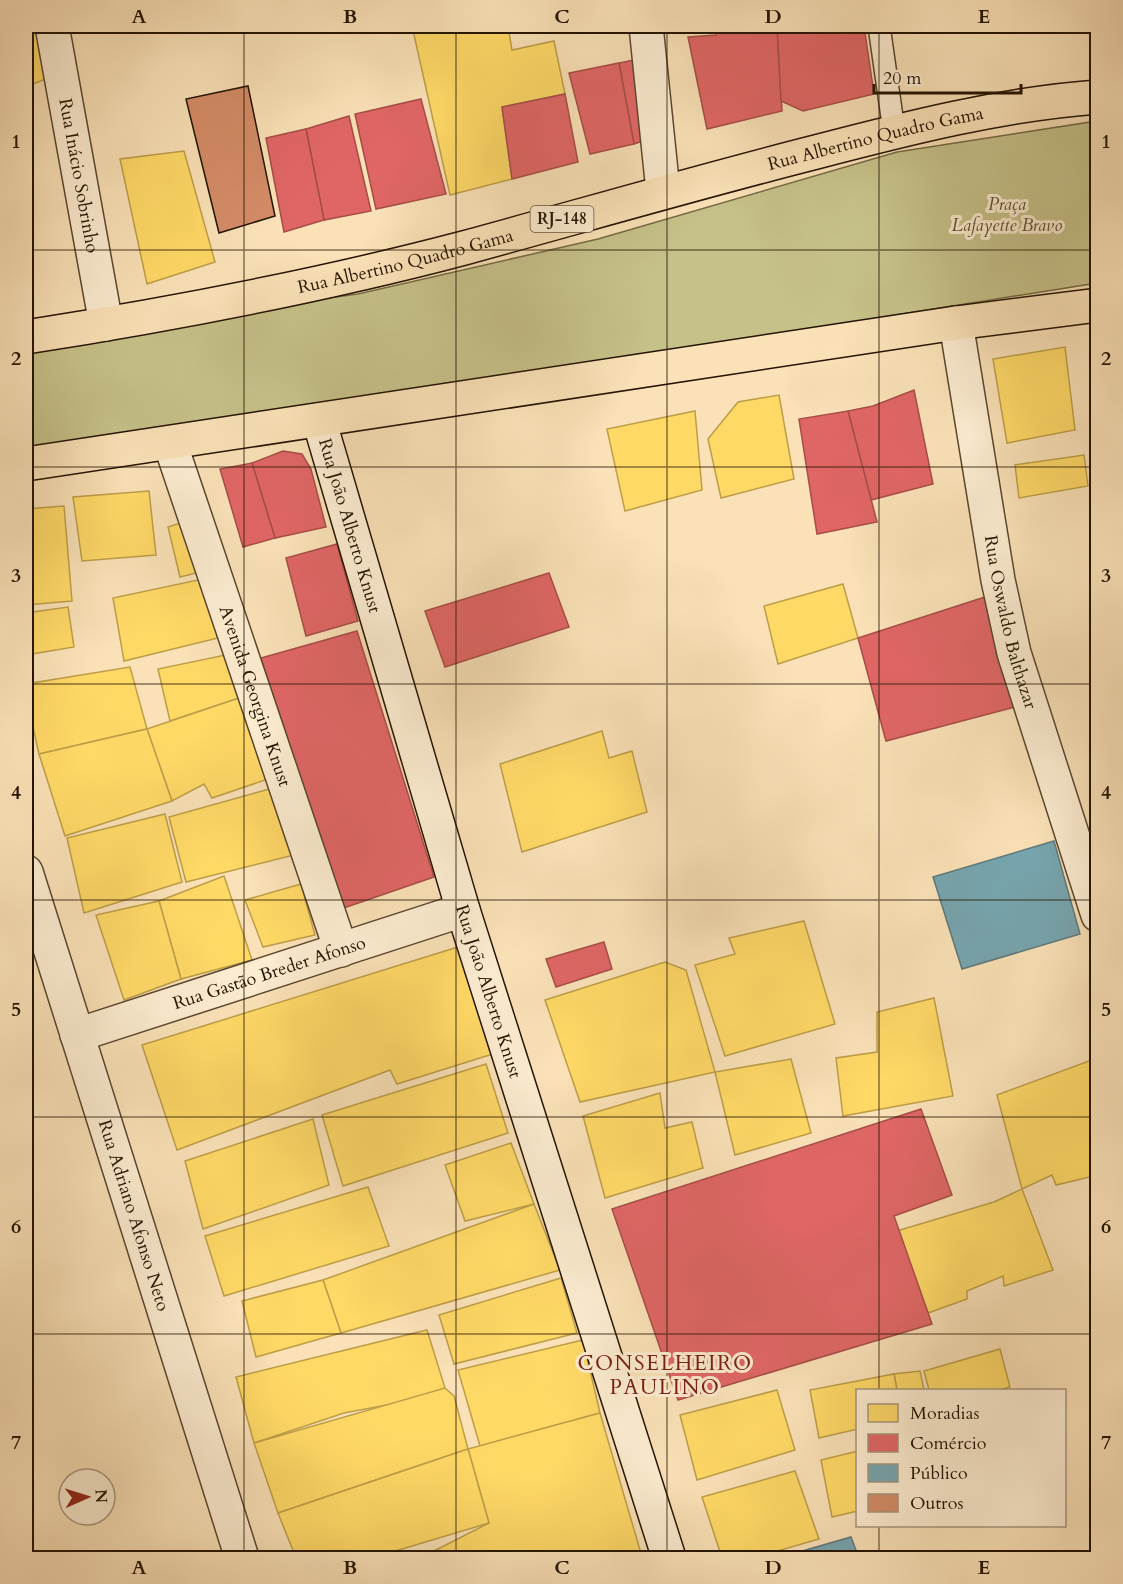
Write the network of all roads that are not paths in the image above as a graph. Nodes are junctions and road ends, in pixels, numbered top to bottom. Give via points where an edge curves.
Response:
1 (52, 26) edge
2 (646, 26) edge
3 (879, 26) edge
4 (1098, 97) edge
5 (894, 132) junction
6 (663, 191) junction
7 (1098, 304) edge
8 (956, 323) junction
9 (106, 324) junction
10 (26, 337) edge
11 (320, 420) junction
12 (170, 443) junction
13 (26, 464) edge
14 (26, 872) edge
15 (463, 910) junction
16 (1098, 915) edge
17 (341, 950) junction
18 (77, 1035) junction
19 (242, 1558) edge
20 (669, 1558) edge

1 - 9 street, Rua Inácio Sobrinho
2 - 6 street
3 - 5 lane
4 - 5 main road, Rua Albertino Quadro Gama / RJ-148 via 1051,100
5 - 6 main road, Rua Albertino Quadro Gama / RJ-148
6 - 9 main road, Rua Albertino Quadro Gama / RJ-148 via 462,248 230,302
7 - 8 main road
8 - 11 main road
8 - 16 street, Rua Oswaldo Balthazar via 998,580 1014,653
9 - 10 main road, Rua Albertino Quadro Gama / RJ-148
11 - 12 main road
11 - 15 street, Rua João Alberto Knust
12 - 13 main road
12 - 17 street, Avenida Georgina Knust
14 - 18 street, Rua Adriano Afonso Neto
15 - 17 street, Rua Gastão Breder Afonso
15 - 20 street, Rua João Alberto Knust
17 - 18 street, Rua Gastão Breder Afonso
18 - 19 street, Rua Adriano Afonso Neto

